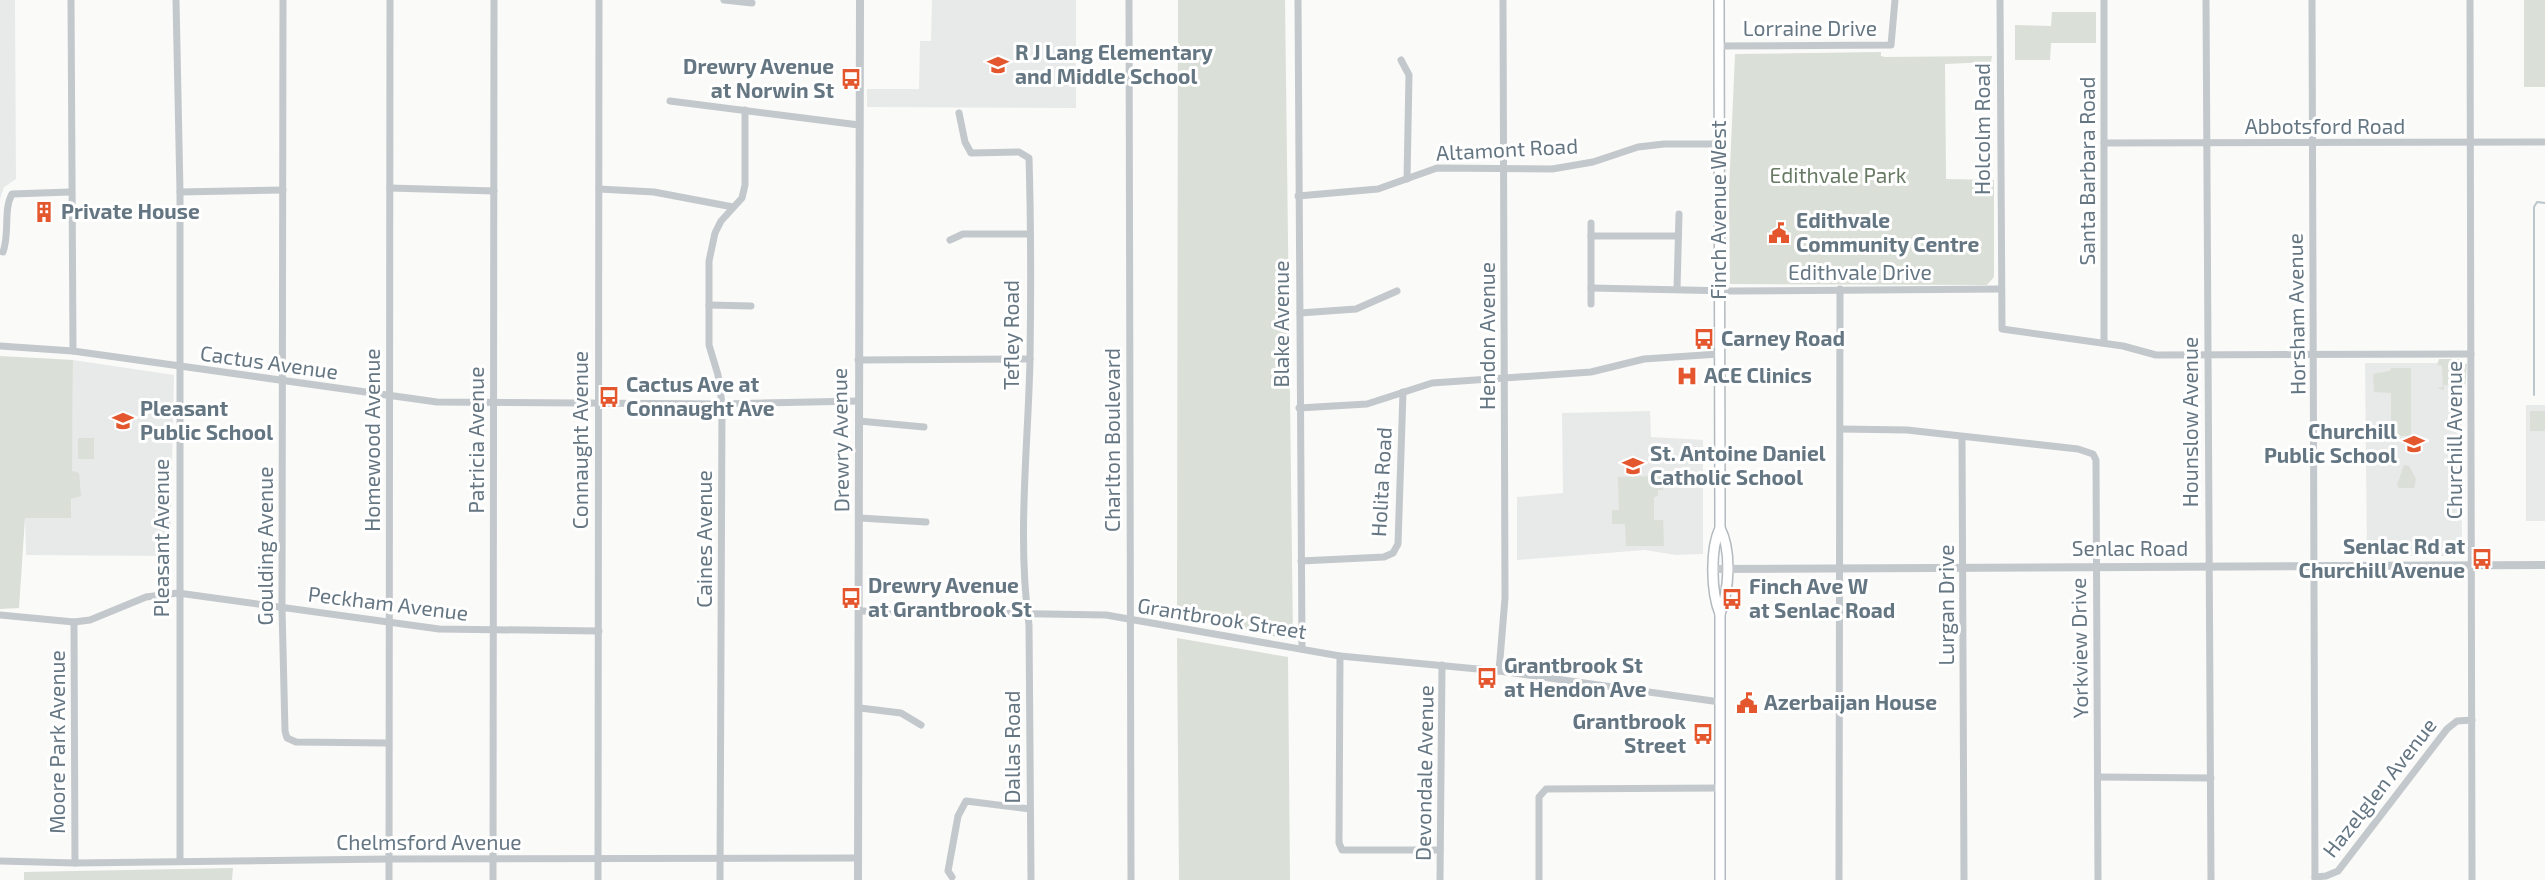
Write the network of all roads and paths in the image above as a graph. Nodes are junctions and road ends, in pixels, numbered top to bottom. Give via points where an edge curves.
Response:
1 (70, 0) edge
2 (176, 0) edge
3 (283, 0) edge
4 (390, 0) edge
5 (494, 0) edge
6 (599, 0) edge
7 (724, 0) edge
8 (860, 0) edge
9 (1129, 0) edge
10 (1298, 0) edge
11 (1503, 0) edge
12 (1719, 0) edge
13 (1895, 0) edge
14 (2000, 0) edge
15 (2104, 0) edge
16 (2206, 0) edge
17 (2312, 0) edge
18 (2470, 0) edge
19 (752, 3) dead end
20 (1719, 46) junction
21 (1401, 60) dead end
22 (670, 101) dead end
23 (745, 110) junction
24 (959, 113) dead end
25 (860, 125) junction
26 (2471, 142) junction
27 (2545, 142) edge
28 (2104, 143) junction
29 (1719, 144) junction
30 (2207, 144) junction
31 (2311, 144) junction
32 (1503, 167) junction
33 (1407, 179) junction
34 (390, 188) junction
35 (599, 189) junction
36 (283, 190) junction
37 (70, 192) junction
38 (180, 192) junction
39 (494, 192) junction
40 (1298, 196) junction
41 (733, 207) junction
42 (1678, 214) dead end
43 (1591, 223) dead end
44 (1029, 234) junction
45 (1591, 236) junction
46 (1678, 236) junction
47 (950, 240) dead end
48 (3, 252) dead end
49 (1591, 288) junction
50 (1677, 289) junction
51 (1840, 289) junction
52 (2000, 289) junction
53 (1720, 290) junction
54 (1397, 291) dead end
55 (1592, 304) dead end
56 (709, 305) junction
57 (751, 306) dead end
58 (1300, 313) junction
59 (2104, 343) junction
60 (0, 346) edge
61 (73, 351) junction
62 (1719, 354) junction
63 (2314, 354) junction
64 (2471, 354) junction
65 (2208, 355) junction
66 (1030, 359) junction
67 (858, 360) junction
68 (179, 367) junction
69 (1505, 378) junction
70 (282, 381) junction
71 (1403, 392) junction
72 (390, 396) junction
73 (859, 401) junction
74 (596, 403) junction
75 (494, 404) junction
76 (722, 404) junction
77 (1299, 408) junction
78 (859, 422) junction
79 (924, 427) dead end
80 (1841, 429) junction
81 (1962, 438) junction
82 (860, 518) junction
83 (926, 522) dead end
84 (1720, 528) junction
85 (1301, 561) junction
86 (2472, 565) junction
87 (2545, 565) edge
88 (1964, 567) junction
89 (2095, 567) junction
90 (2208, 567) junction
91 (2313, 567) junction
92 (1714, 569) junction
93 (1726, 569) junction
94 (1839, 569) junction
95 (178, 593) junction
96 (282, 608) junction
97 (859, 611) junction
98 (1028, 614) junction
99 (1720, 614) junction
100 (0, 615) edge
101 (1130, 621) junction
102 (74, 622) junction
103 (389, 623) junction
104 (493, 631) junction
105 (598, 631) junction
106 (1302, 649) junction
107 (1340, 656) junction
108 (1442, 665) junction
109 (1499, 671) junction
110 (1720, 702) junction
111 (860, 708) junction
112 (2472, 720) junction
113 (921, 725) dead end
114 (387, 742) junction
115 (2098, 777) junction
116 (2211, 778) junction
117 (1720, 788) junction
118 (1030, 808) junction
119 (1440, 850) junction
120 (720, 857) junction
121 (858, 858) junction
122 (388, 859) junction
123 (493, 859) junction
124 (598, 859) junction
125 (0, 861) edge
126 (180, 861) junction
127 (75, 863) junction
128 (952, 877) dead end
129 (2315, 879) edge
130 (389, 880) edge
131 (493, 880) edge
132 (598, 880) edge
133 (720, 880) edge
134 (858, 880) edge
135 (1031, 880) edge
136 (1131, 880) edge
137 (1440, 880) edge
138 (1539, 880) edge
139 (1720, 880) edge
140 (1839, 880) edge
141 (1964, 880) edge
142 (2098, 880) edge
143 (2211, 880) edge
144 (2472, 880) edge

1 - 37 street
2 - 38 street, Pleasant Avenue
3 - 36 street, Goulding Avenue
4 - 34 street, Homewood Avenue
5 - 39 street, Patricia Avenue
6 - 35 street, Connaught Avenue
7 - 19 street
8 - 25 street, Drewry Avenue
9 - 101 street, Charlton Boulevard
10 - 40 street, Blake Avenue
11 - 32 street, Hendon Avenue
12 - 20 main road, Finch Avenue West
13 - 20 street, Lorraine Drive via 1892,45
14 - 52 street, Holcolm Road
15 - 28 street, Santa Barbara Road
16 - 30 street, Hounslow Avenue
17 - 31 street, Horsham Avenue
18 - 26 street, Churchill Avenue
20 - 29 main road, Finch Avenue West
21 - 33 street via 1409,75
22 - 23 street
23 - 25 street
23 - 41 street, Caines Avenue via 745,184 742,198
24 - 44 street, Tefley Road via 971,153 1019,152 1029,158
25 - 67 street, Drewry Avenue
26 - 27 street, Abbotsford Road
26 - 31 street, Abbotsford Road
26 - 64 street, Churchill Avenue
28 - 30 street, Abbotsford Road
28 - 59 street, Santa Barbara Road
29 - 32 street, Altamont Road via 1638,147 1593,162 1552,168
29 - 53 main road, Finch Avenue West
30 - 31 street, Abbotsford Road
30 - 65 street, Hounslow Avenue
31 - 63 street, Horsham Avenue
32 - 33 street, Altamont Road via 1437,168
32 - 69 street, Hendon Avenue
33 - 40 street, Altamont Road via 1378,189
34 - 39 street
34 - 72 street, Homewood Avenue
35 - 41 street via 654,192
35 - 74 street, Connaught Avenue
36 - 38 street
36 - 70 street, Goulding Avenue
37 - 48 street via 12,194
37 - 61 street
38 - 68 street, Pleasant Avenue
39 - 75 street, Patricia Avenue
40 - 58 street, Blake Avenue
41 - 56 street, Caines Avenue via 711,246
42 - 46 street
43 - 45 street
44 - 47 street via 963,234
44 - 66 street, Tefley Road
45 - 46 street
45 - 49 street
46 - 50 street
49 - 50 street, Edithvale Drive
49 - 55 street
50 - 53 street, Edithvale Drive
51 - 52 street, Edithvale Drive
51 - 53 street, Edithvale Drive
51 - 80 street
52 - 59 street, Holcolm Road via 2002,329
53 - 62 main road, Finch Avenue West
54 - 58 street via 1356,309
56 - 57 street
56 - 76 street, Caines Avenue via 710,352
58 - 77 street, Blake Avenue
59 - 65 street via 2156,355
60 - 61 street, Cactus Avenue
61 - 68 street, Cactus Avenue
62 - 69 street via 1644,359 1592,372
62 - 84 main road, Finch Avenue West
63 - 64 street
63 - 65 street
63 - 91 street, Horsham Avenue
64 - 86 street, Churchill Avenue
65 - 90 street, Hounslow Avenue
66 - 67 street
66 - 98 street, Tefley Road via 1024,502
67 - 73 street, Drewry Avenue
68 - 70 street, Cactus Avenue
68 - 95 street, Pleasant Avenue
69 - 71 street via 1432,383
69 - 109 street, Hendon Avenue via 1505,598
70 - 72 street, Cactus Avenue
70 - 96 street, Goulding Avenue
71 - 77 street via 1367,404
71 - 85 street, Holita Road via 1398,544 1393,553 1384,557
72 - 75 street, Cactus Avenue
72 - 103 street, Homewood Avenue
73 - 76 street, Cactus Avenue
73 - 78 street, Drewry Avenue
74 - 75 street, Cactus Avenue
74 - 76 street, Cactus Avenue
74 - 105 street, Connaught Avenue
75 - 104 street, Patricia Avenue
76 - 120 street, Caines Avenue
77 - 85 street, Blake Avenue
78 - 79 street
78 - 82 street, Drewry Avenue
80 - 81 street, Yorkview Drive via 1906,430
80 - 94 street
81 - 88 street, Lurgan Drive
81 - 89 street, Yorkview Drive via 2093,454 2098,466
82 - 83 street
82 - 97 street, Drewry Avenue
84 - 92 main road, Finch Avenue West via 1715,538
84 - 93 main road, Finch Avenue West via 1726,539
85 - 106 street, Blake Avenue
86 - 87 street, Senlac Road
86 - 91 street, Senlac Road
86 - 112 street, Churchill Avenue
88 - 89 street, Senlac Road
88 - 94 street, Senlac Road
88 - 141 street, Lurgan Drive
89 - 90 street, Senlac Road
89 - 115 street, Yorkview Drive
90 - 91 street, Senlac Road
90 - 116 street, Hounslow Avenue
91 - 129 street, Horsham Avenue
92 - 93 street, Senlac Road
92 - 99 main road, Finch Avenue West via 1713,598
93 - 94 street, Senlac Road
93 - 99 main road, Finch Avenue West via 1726,598
94 - 140 street
95 - 96 street, Peckham Avenue
95 - 102 street, Peckham Avenue via 147,597 101,616
95 - 126 street, Pleasant Avenue
96 - 103 street, Peckham Avenue
96 - 114 street, Goulding Avenue via 287,738 296,742
97 - 98 street, Grantbrook Street
97 - 111 street, Drewry Avenue
98 - 101 street, Grantbrook Street via 1088,614
98 - 118 street, Dallas Road
99 - 110 main road, Finch Avenue West
100 - 102 street, Peckham Avenue
101 - 106 street, Grantbrook Street
101 - 136 street, Charlton Boulevard
102 - 127 street, Moore Park Avenue
103 - 104 street, Peckham Avenue
103 - 114 street, Homewood Avenue
104 - 105 street, Peckham Avenue
104 - 123 street, Patricia Avenue
105 - 124 street, Connaught Avenue
106 - 107 street, Grantbrook Street
107 - 108 street, Grantbrook Street
107 - 119 street via 1342,850
108 - 109 street, Grantbrook Street
108 - 119 street, Devondale Avenue
109 - 110 street, Grantbrook Street
110 - 117 main road, Finch Avenue West
111 - 113 street via 901,713
111 - 121 street, Drewry Avenue
112 - 129 street, Hazelglen Avenue via 2457,721 2447,729 2338,871
112 - 144 street, Churchill Avenue
114 - 122 street, Homewood Avenue
115 - 116 street
115 - 142 street, Yorkview Drive
116 - 143 street, Hounslow Avenue
117 - 138 street via 1546,789 1539,797
117 - 139 main road, Finch Avenue West
118 - 128 street via 966,801 958,816 948,871
118 - 135 street, Dallas Road
119 - 137 street, Devondale Avenue
120 - 121 street, Chelmsford Avenue
120 - 124 street, Chelmsford Avenue
120 - 133 street, Caines Avenue
121 - 134 street, Drewry Avenue
122 - 123 street, Chelmsford Avenue
122 - 126 street, Chelmsford Avenue
122 - 130 street, Homewood Avenue
123 - 124 street, Chelmsford Avenue
123 - 131 street, Patricia Avenue
124 - 132 street, Connaught Avenue
125 - 127 street, Chelmsford Avenue
126 - 127 street, Chelmsford Avenue

